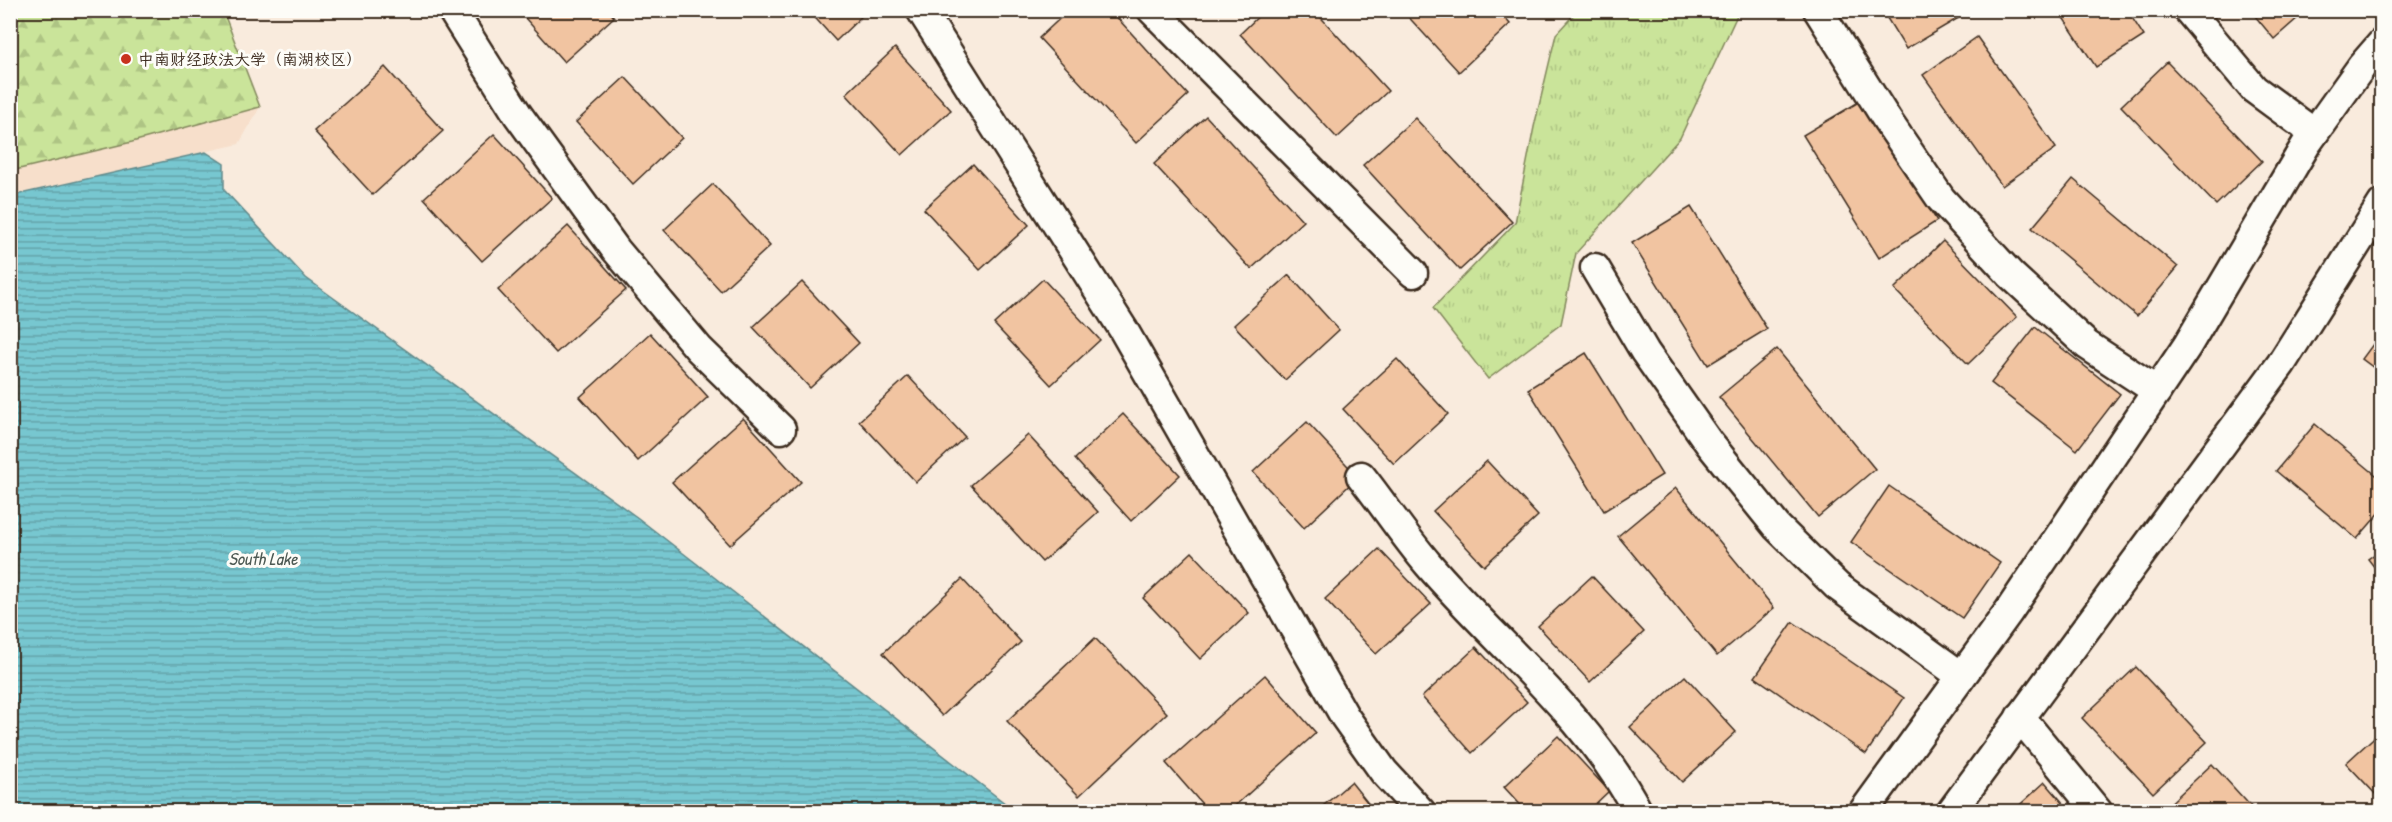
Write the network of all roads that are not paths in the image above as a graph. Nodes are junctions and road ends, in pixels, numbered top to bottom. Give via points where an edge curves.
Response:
1 (452, 10) edge
2 (921, 10) edge
3 (1152, 10) edge
4 (1818, 10) edge
5 (2188, 10) edge
6 (2382, 43) edge
7 (2314, 133) junction
8 (2382, 204) edge
9 (1595, 268) dead end
10 (1413, 273) dead end
11 (2157, 391) junction
12 (781, 429) dead end
13 (1361, 476) dead end
14 (1961, 676) junction
15 (2020, 717) junction
16 (1421, 812) edge
17 (1638, 812) edge
18 (1863, 812) edge
19 (1951, 812) edge
20 (2098, 812) edge

1 - 12 street via 518,115 616,250 699,349
2 - 16 street via 1123,329 1345,717 1384,772
3 - 10 street
4 - 11 street via 1941,199 2011,275 2087,345
5 - 7 street via 2254,89
6 - 7 street
7 - 11 street
8 - 15 street via 2280,364
9 - 14 street via 1658,370 1777,527 1837,586
11 - 14 street
13 - 17 street via 1428,564 1561,703 1622,782
14 - 18 street
15 - 19 street
15 - 20 street

